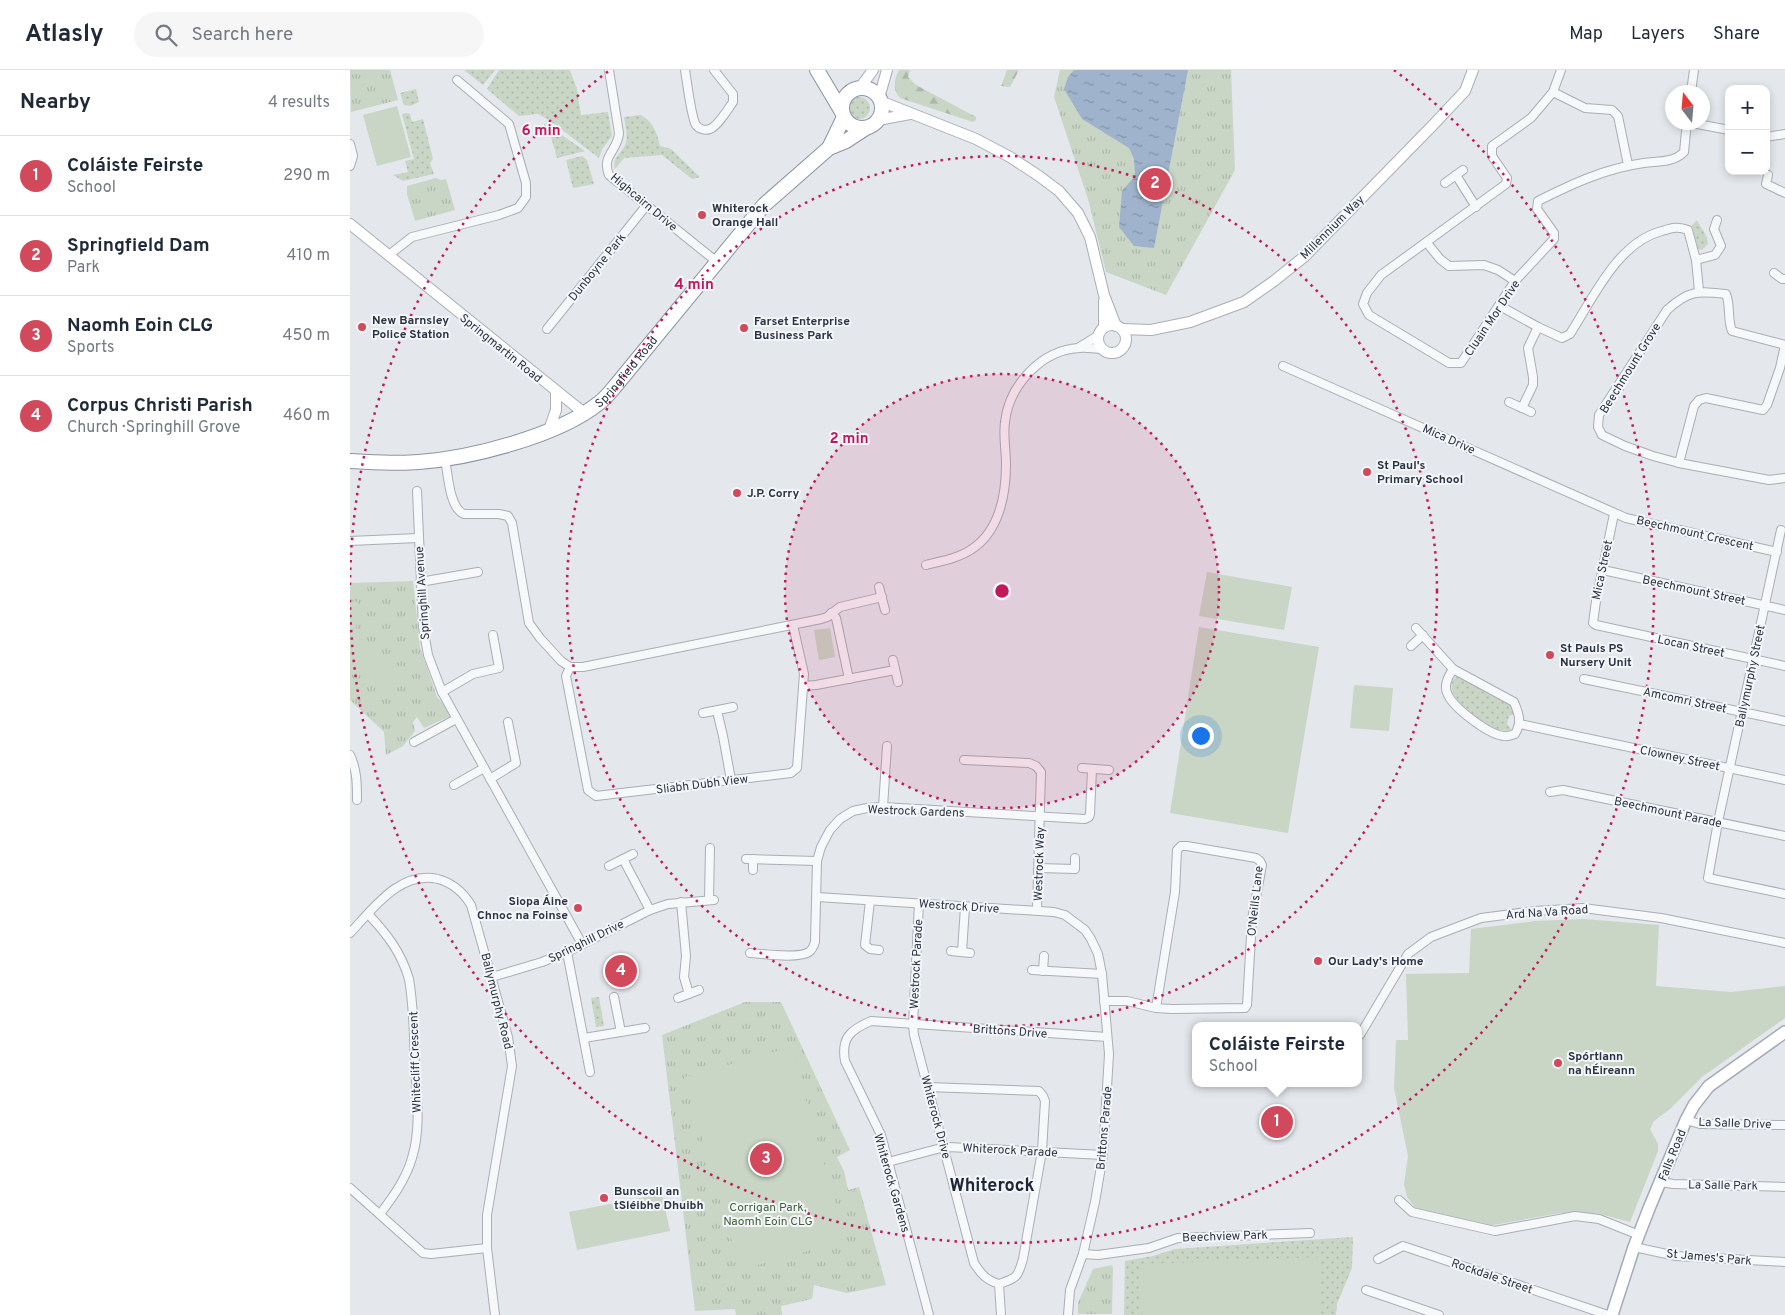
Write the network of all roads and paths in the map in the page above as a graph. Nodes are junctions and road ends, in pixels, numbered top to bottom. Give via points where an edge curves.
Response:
1 (609, 70) edge
2 (685, 70) edge
3 (714, 70) edge
4 (817, 70) edge
5 (873, 70) edge
6 (887, 70) edge
7 (1473, 70) edge
8 (1560, 70) edge
9 (1694, 70) edge
10 (457, 80) dead end
11 (826, 83) junction
12 (1692, 85) edge
13 (856, 90) junction
14 (1553, 92) junction
15 (880, 99) junction
16 (910, 114) junction
17 (843, 115) junction
18 (878, 120) junction
19 (1710, 126) edge
20 (866, 128) junction
21 (1725, 129) edge
22 (1686, 130) edge
23 (1785, 134) edge
24 (1770, 136) edge
25 (350, 144) edge
26 (829, 148) junction
27 (1628, 165) junction
28 (350, 166) edge
29 (1464, 170) dead end
30 (1456, 175) junction
31 (1768, 175) dead end
32 (1446, 183) dead end
33 (1785, 193) edge
34 (646, 206) junction
35 (1476, 207) junction
36 (1716, 220) dead end
37 (350, 224) edge
38 (1427, 243) junction
39 (389, 255) junction
40 (1696, 260) junction
41 (717, 262) junction
42 (1774, 273) dead end
43 (1785, 279) edge
44 (1515, 281) junction
45 (1699, 291) junction
46 (1104, 295) junction
47 (1500, 306) junction
48 (1119, 327) junction
49 (1538, 327) junction
50 (547, 329) dead end
51 (1151, 330) junction
52 (1101, 331) junction
53 (1125, 344) junction
54 (1785, 345) edge
55 (1078, 348) junction
56 (1102, 349) junction
57 (1283, 366) dead end
58 (556, 392) junction
59 (1509, 402) dead end
60 (1522, 408) junction
61 (1531, 412) dead end
62 (584, 413) junction
63 (549, 430) junction
64 (445, 459) junction
65 (350, 461) edge
66 (1680, 463) junction
67 (1785, 478) edge
68 (417, 491) dead end
69 (1614, 514) junction
70 (1781, 530) dead end
71 (418, 538) junction
72 (350, 541) edge
73 (1777, 552) junction
74 (926, 565) dead end
75 (1603, 570) junction
76 (478, 572) dead end
77 (420, 582) junction
78 (879, 587) dead end
79 (882, 597) junction
80 (1765, 606) junction
81 (885, 610) dead end
82 (1785, 610) edge
83 (831, 613) junction
84 (793, 625) junction
85 (1596, 625) joint
86 (1416, 628) dead end
87 (493, 635) dead end
88 (1423, 635) junction
89 (1411, 646) dead end
90 (1753, 659) junction
91 (893, 660) dead end
92 (1785, 666) edge
93 (570, 667) junction
94 (1453, 669) junction
95 (895, 670) junction
96 (849, 679) junction
97 (1584, 679) dead end
98 (898, 682) dead end
99 (804, 686) junction
100 (442, 692) junction
101 (733, 707) dead end
102 (717, 711) junction
103 (1743, 712) junction
104 (702, 714) dead end
105 (456, 719) junction
106 (1785, 721) edge
107 (508, 722) dead end
108 (1520, 724) junction
109 (414, 742) dead end
110 (887, 746) dead end
111 (350, 755) edge
112 (964, 760) dead end
113 (484, 768) junction
114 (1082, 768) dead end
115 (1729, 768) junction
116 (1092, 769) junction
117 (1109, 770) dead end
118 (490, 779) junction
119 (731, 780) junction
120 (1785, 780) edge
121 (454, 785) dead end
122 (1550, 792) dead end
123 (357, 800) dead end
124 (883, 808) junction
125 (1040, 817) junction
126 (1718, 822) junction
127 (1785, 836) edge
128 (710, 848) dead end
129 (634, 854) dead end
130 (1075, 858) dead end
131 (622, 859) junction
132 (817, 860) junction
133 (609, 866) dead end
134 (1038, 868) junction
135 (753, 870) dead end
136 (1785, 894) edge
137 (817, 897) junction
138 (870, 901) junction
139 (681, 902) junction
140 (919, 903) junction
141 (965, 907) junction
142 (650, 910) junction
143 (1037, 910) junction
144 (368, 914) junction
145 (350, 933) edge
146 (1091, 938) joint
147 (1785, 943) edge
148 (582, 944) junction
149 (879, 950) dead end
150 (951, 951) dead end
151 (567, 952) junction
152 (962, 952) junction
153 (750, 953) dead end
154 (970, 953) dead end
155 (1044, 956) dead end
156 (1032, 970) dead end
157 (1043, 971) junction
158 (1102, 974) junction
159 (492, 977) junction
160 (699, 990) dead end
161 (688, 994) junction
162 (614, 997) dead end
163 (678, 998) dead end
164 (1104, 1001) junction
165 (1156, 1008) junction
166 (913, 1025) junction
167 (645, 1028) dead end
168 (621, 1032) junction
169 (1362, 1032) edge
170 (1785, 1032) edge
171 (1107, 1036) junction
172 (584, 1038) junction
173 (590, 1072) dead end
174 (928, 1087) junction
175 (1686, 1120) junction
176 (1785, 1125) edge
177 (944, 1147) junction
178 (1042, 1151) junction
179 (1103, 1155) junction
180 (888, 1162) junction
181 (1661, 1182) junction
182 (1785, 1186) edge
183 (350, 1188) edge
184 (1399, 1200) dead end
185 (380, 1214) junction
186 (1310, 1233) dead end
187 (1639, 1235) junction
188 (1634, 1247) junction
189 (487, 1248) junction
190 (1083, 1254) junction
191 (1378, 1259) dead end
192 (1785, 1262) edge
193 (999, 1284) junction
194 (1366, 1290) dead end
195 (495, 1315) edge
196 (929, 1315) edge
197 (1001, 1315) edge
198 (1068, 1315) edge
199 (1439, 1315) edge
200 (1608, 1315) edge
201 (1612, 1315) edge

1 - 34 street, Highcairn Drive via 619,133 617,144 607,160 607,169
2 - 3 street via 694,120 706,130 715,126 734,98
4 - 11 highway
5 - 13 street
6 - 15 street
7 - 51 street, Millennium Way via 1465,91 1305,256 1244,302 1190,322
8 - 14 street, Cluain Mor Drive
9 - 12 street
10 - 39 street via 509,124 526,183 526,197 518,208 499,215 412,237
11 - 13 highway
11 - 17 highway
13 - 15 highway via 870,90
13 - 17 highway via 844,100
14 - 27 street via 1585,108 1612,110 1618,116
14 - 35 street, Cluain Mor Drive via 1531,118 1492,146 1492,156 1507,178 1506,184
15 - 16 street
15 - 18 highway via 882,108
16 - 18 street
16 - 46 street via 976,139 1010,157 1059,191 1078,213 1090,237
17 - 20 highway via 853,126
17 - 26 highway, Springfield Road
18 - 20 highway
19 - 21 street
20 - 26 highway, Springfield Road
22 - 27 street, Cluain Mor Drive via 1684,152 1677,159
23 - 24 street
25 - 28 street via 353,156
26 - 41 highway, Springfield Road via 764,205
27 - 44 street, Cluain Mor Drive via 1579,181 1538,201 1537,209 1554,233 1554,239
29 - 30 street
30 - 32 street
30 - 35 street
31 - 33 street via 1766,184
34 - 41 street, Highcairn Drive
34 - 50 street, Dunboyne Park
35 - 38 street, Cluain Mor Drive
36 - 40 street via 1714,230 1721,246 1715,255
37 - 39 street, Springmartin Road
38 - 44 street via 1449,266 1484,265
38 - 47 street, Cluain Mor Drive via 1381,275 1363,304 1369,315 1449,363 1461,364
39 - 58 street, Springmartin Road
40 - 45 street
40 - 49 street via 1688,230 1679,227 1656,232 1625,252 1570,334 1562,338
41 - 62 highway, Springfield Road via 617,384
42 - 43 street
44 - 47 street, Cluain Mor Drive
45 - 54 street via 1726,294 1732,331
45 - 66 street, Beechmount Grove via 1678,300 1667,310 1599,415 1598,427 1602,435 1625,446
46 - 48 street
46 - 52 street
47 - 49 street
48 - 51 street, Millennium Way
48 - 52 street via 1110,325
48 - 53 street via 1125,334
49 - 60 street via 1528,348 1533,385
51 - 53 street, Millennium Way
52 - 55 street
52 - 56 street via 1098,344
53 - 56 street via 1113,353
54 - 66 street via 1768,405 1763,410 1706,398 1694,406
55 - 56 street
55 - 74 street via 1062,351 1033,368 1009,402 1004,423 1005,487 1000,509 986,537 957,557
57 - 69 street, Mica Drive
58 - 62 street, Springmartin Road
58 - 63 street via 556,410
59 - 60 street
60 - 61 street
62 - 63 highway, Springfield Road
63 - 64 highway, Springfield Road via 493,449
64 - 65 highway, Springfield Road
64 - 93 street via 454,502 460,512 508,516 530,622 540,638
66 - 67 street, Beechmount Grove via 1769,480
68 - 71 street, Springhill Avenue
69 - 73 street, Beechmount Crescent
69 - 75 street, Mica Street
70 - 73 street, Ballymurphy Street
71 - 72 street
71 - 77 street, Springhill Avenue
73 - 80 street, Ballymurphy Street
75 - 80 street, Beechmount Street
75 - 85 street, Mica Street via 1593,618
76 - 77 street
77 - 100 street, Springhill Avenue via 425,641
78 - 79 street
79 - 81 street
79 - 83 street via 840,606
80 - 82 street, Beechmount Street
80 - 90 street, Ballymurphy Street
83 - 84 street via 827,617
83 - 96 street via 836,618
84 - 93 street
84 - 99 street, Sliabh Dubh View
85 - 90 street, Locan Street
86 - 88 street
87 - 100 street via 499,668 474,674
88 - 89 street
88 - 94 street
90 - 92 street, Locan Street
90 - 103 street, Ballymurphy Street
91 - 95 street
93 - 119 street, Sliabh Dubh View via 566,676 588,790 596,796
94 - 108 street via 1514,702
94 - 108 street via 1446,682 1448,695 1454,704 1492,733 1515,734
95 - 96 street
95 - 98 street
96 - 99 street
97 - 103 street, Amcomri Street
99 - 119 street, Sliabh Dubh View via 797,768 791,773
100 - 105 street, Springhill Avenue
101 - 102 street
102 - 104 street
102 - 119 street
103 - 106 street, Amcomri Street
103 - 115 street, Ballymurphy Street
105 - 109 street
105 - 113 street, Springhill Avenue
107 - 118 street via 516,763
108 - 115 street, Clowney Street
110 - 124 street
111 - 123 street via 354,763
112 - 125 street, Westrock Way via 1029,762 1036,766 1041,772
113 - 118 street, Springhill Avenue
113 - 121 street
114 - 116 street
115 - 120 street, Clowney Street
115 - 126 street, Ballymurphy Street
116 - 117 street
116 - 125 street, Westrock Gardens via 1089,817
118 - 148 street, Springhill Avenue
122 - 126 street, Beechmount Parade via 1563,790
124 - 125 street, Westrock Gardens
124 - 132 street, Westrock Gardens via 853,811 840,819 830,830
125 - 134 street, Westrock Way
126 - 127 street, Beechmount Parade
126 - 136 street, Ballymurphy Street via 1708,878
128 - 139 street, Springhill Drive via 712,900
129 - 131 street
130 - 134 street via 1075,869
131 - 133 street
131 - 142 street
132 - 135 street via 750,859
132 - 137 street, Westrock Gardens
134 - 143 street, Westrock Way
137 - 138 street, Westrock Drive
137 - 153 street, Westrock Gardens via 815,942 810,952 800,955
138 - 140 street, Westrock Drive
138 - 149 street via 866,946
139 - 142 street, Springhill Drive
139 - 161 street via 686,956 684,977
140 - 141 street, Westrock Drive
140 - 166 street, Westrock Parade
141 - 143 street, Westrock Drive
141 - 152 street
142 - 148 street, Springhill Drive
143 - 146 street, Westrock Drive via 1065,915
144 - 145 street, Ballymurphy Road
144 - 159 street, Ballymurphy Road via 404,883 419,878 445,881 466,896 471,905
144 - 185 street, Whitecliff Crescent via 396,948 410,978 417,1103 417,1138 412,1159 397,1192
146 - 158 street, Brittons Parade
147 - 169 street, Ard Na Va Road via 1661,918 1583,908 1481,918 1431,937 1408,954
148 - 151 street, Springhill Drive
150 - 152 street
151 - 159 street, Springhill Drive
151 - 172 street
152 - 154 street
155 - 157 street
156 - 157 street
157 - 158 street
158 - 164 street, Brittons Parade
159 - 189 street, Ballymurphy Road via 512,1066 487,1215
160 - 161 street
161 - 163 street
162 - 168 street
164 - 165 street, O'Neills Lane via 1127,1001
164 - 171 street, Brittons Parade
165 - 165 street, O'Neills Lane via 1175,892 1177,850 1187,846 1256,858 1262,865 1252,919 1247,1005 1240,1009
166 - 171 street, Brittons Drive
166 - 174 street, Whiterock Drive
166 - 180 street, Whiterock Gardens via 871,1021 849,1034 842,1048 880,1135
167 - 168 street
168 - 172 street
170 - 175 main road, Falls Road via 1710,1086
171 - 179 street, Brittons Parade via 1109,1054
172 - 173 street
174 - 177 street, Whiterock Drive
174 - 178 street via 1039,1091 1045,1101
175 - 176 street, La Salle Drive via 1700,1124
175 - 181 main road, Falls Road
177 - 178 street, Whiterock Parade
177 - 180 street, Whiterock Parade
177 - 193 street, Whiterock Drive via 974,1263 982,1276
178 - 179 street, Whiterock Parade
178 - 193 street via 1019,1274 1013,1280
179 - 190 street, Brittons Parade
180 - 196 street, Whiterock Gardens
181 - 182 street, La Salle Park
181 - 187 main road, Falls Road
183 - 185 street
184 - 187 street via 1412,1212 1495,1231 1575,1216 1598,1219
185 - 189 street via 423,1252
186 - 190 street, Beechview Park via 1178,1238 1149,1248
187 - 188 main road, Falls Road
188 - 192 street, St James's Park via 1676,1256
188 - 201 main road, Falls Road
189 - 195 street, Ballymurphy Road
190 - 198 street, Brittons Parade via 1070,1290
191 - 200 street, Rockdale Street via 1403,1246
193 - 197 street
194 - 199 street

